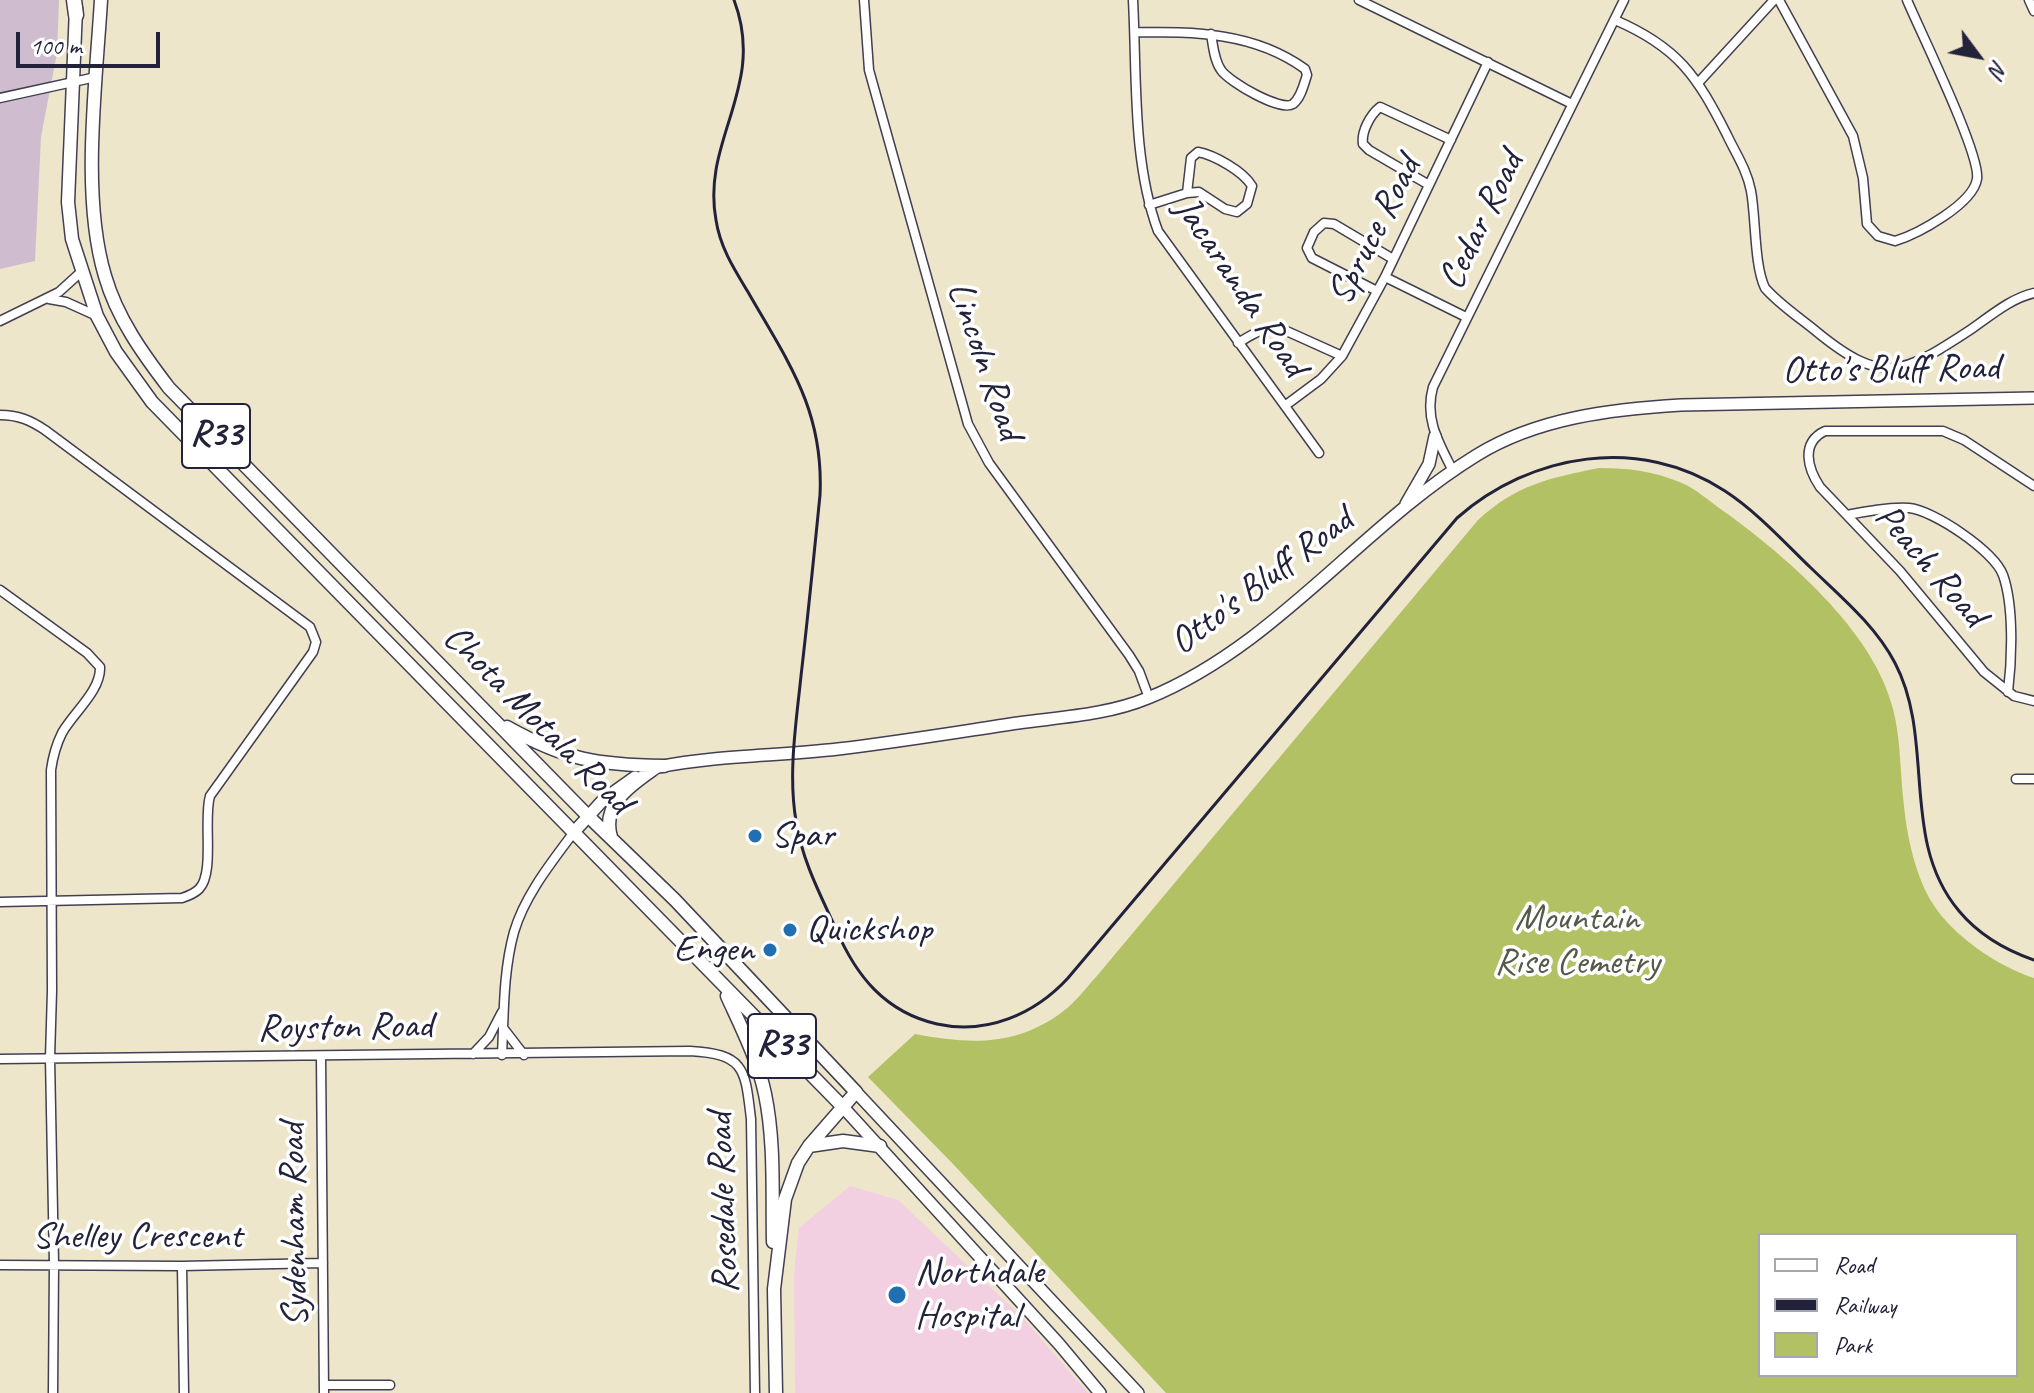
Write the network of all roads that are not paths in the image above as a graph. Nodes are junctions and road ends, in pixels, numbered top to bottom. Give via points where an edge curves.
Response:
1 (101, 0) edge
2 (864, 0) edge
3 (1133, 0) edge
4 (1359, 0) edge
5 (1624, 0) edge
6 (1777, 0) edge
7 (1907, 0) edge
8 (2029, 0) edge
9 (75, 5) edge
10 (2034, 11) edge
11 (1615, 20) junction
12 (1135, 32) junction
13 (1211, 34) junction
14 (1488, 62) junction
15 (96, 77) junction
16 (71, 81) junction
17 (1698, 83) junction
18 (0, 98) edge
19 (1572, 104) junction
20 (1451, 140) junction
21 (1429, 185) junction
22 (1187, 193) junction
23 (1149, 205) junction
24 (1393, 259) junction
25 (81, 272) junction
26 (1385, 277) junction
27 (1377, 291) junction
28 (2034, 293) edge
29 (48, 299) junction
30 (97, 316) junction
31 (1466, 317) junction
32 (0, 321) edge
33 (1238, 343) junction
34 (1342, 356) junction
35 (2034, 398) edge
36 (1286, 405) junction
37 (0, 415) edge
38 (1435, 436) junction
39 (1319, 453) dead end
40 (1453, 471) junction
41 (2034, 486) edge
42 (1398, 514) junction
43 (1847, 515) junction
44 (0, 590) edge
45 (2008, 692) junction
46 (1149, 698) junction
47 (2034, 701) edge
48 (493, 720) junction
49 (659, 767) junction
50 (2016, 779) dead end
51 (2034, 779) edge
52 (587, 815) junction
53 (574, 832) junction
54 (611, 838) junction
55 (0, 902) edge
56 (53, 902) junction
57 (723, 987) junction
58 (504, 1008) junction
59 (503, 1029) junction
60 (690, 1051) joint
61 (473, 1054) junction
62 (502, 1055) junction
63 (524, 1055) junction
64 (321, 1057) junction
65 (50, 1058) junction
66 (0, 1059) edge
67 (856, 1092) junction
68 (842, 1106) junction
69 (809, 1146) junction
70 (880, 1146) junction
71 (323, 1263) junction
72 (54, 1264) junction
73 (0, 1265) edge
74 (182, 1266) junction
75 (774, 1289) junction
76 (390, 1385) dead end
77 (324, 1389) edge
78 (53, 1393) edge
79 (184, 1393) edge
80 (755, 1393) edge
81 (776, 1393) edge
82 (1100, 1393) edge
83 (1138, 1393) edge

1 - 15 main road, Chota Motala Road / R33
2 - 46 street, Lincoln Road via 869,70 968,424 989,463 1129,655
3 - 12 street, Jacaranda Road
4 - 14 street
5 - 11 street, Cedar Road
6 - 7 street via 1853,136 1867,224 1878,236 1895,241 1960,204 1977,178 1972,149
6 - 17 street
8 - 10 street
9 - 16 main road, Chota Motala Road / R33
11 - 17 street via 1665,46
11 - 19 street, Cedar Road
12 - 13 street
12 - 23 street, Jacaranda Road
13 - 13 street via 1222,73 1266,100 1282,106 1295,102 1305,69 1253,42
14 - 19 street
14 - 20 street, Spruce Road
15 - 16 street
15 - 48 main road, Chota Motala Road / R33 via 96,235 106,279 138,347 169,388
16 - 18 street
16 - 25 main road, Chota Motala Road / R33 via 68,202
17 - 28 street via 1746,173 1765,288 1859,363 1916,363
19 - 31 street, Cedar Road
20 - 21 street, Spruce Road
20 - 21 street via 1380,107 1367,125 1365,147
21 - 24 street, Spruce Road
22 - 22 street via 1199,192 1237,212 1247,204 1252,186 1238,172 1198,152 1191,158
22 - 23 street
23 - 33 street, Jacaranda Road via 1158,231
24 - 26 street, Spruce Road
24 - 27 street via 1334,224 1324,223 1314,232 1307,248 1312,258
25 - 29 street
25 - 30 main road, Chota Motala Road / R33
26 - 27 street, Spruce Road
26 - 31 street
27 - 34 street, Spruce Road
29 - 30 street
29 - 32 street
30 - 53 main road, Chota Motala Road / R33 via 152,402
31 - 38 street, Cedar Road via 1429,400
33 - 34 street via 1271,327
33 - 36 street, Jacaranda Road
34 - 36 street, Spruce Road
35 - 40 main road, Otto's Bluff Road via 1640,407 1535,429
36 - 39 street, Jacaranda Road
37 - 56 street via 21,417 45,430 310,627 316,642 297,677 210,796 206,868 199,889 182,898
38 - 40 street, Cedar Road
38 - 42 main road via 1423,478
40 - 42 main road, Otto's Bluff Road
41 - 43 street via 1943,431 1825,431 1812,443 1808,464 1820,487
42 - 46 main road, Otto's Bluff Road via 1215,664
43 - 45 street, Peach Road via 1975,662
43 - 45 street, Peach Road via 1884,509 1922,511 1990,556 2003,575 2009,611
44 - 56 street via 100,667 97,681 53,753
45 - 47 street, Peach Road
46 - 49 main road, Otto's Bluff Road via 1101,712 838,749
48 - 49 main road via 584,761
48 - 52 main road, Chota Motala Road / R33
49 - 52 main road, Otto's Bluff Road via 621,786
49 - 54 main road via 615,802 608,820
50 - 51 street
52 - 53 main road, Otto's Bluff Road
52 - 54 main road, Chota Motala Road / R33
53 - 57 main road, Chota Motala Road / R33
53 - 58 street, Otto's Bluff Road via 536,885 515,930
54 - 67 main road, Chota Motala Road / R33
55 - 56 street
56 - 65 street
57 - 68 main road, Chota Motala Road / R33
57 - 75 main road via 765,1093
58 - 59 street, Otto's Bluff Road
58 - 61 street
59 - 62 street, Otto's Bluff Road
59 - 63 street
60 - 63 street, Royston Road
60 - 80 street, Rosedale Road via 722,1054 741,1068 746,1080
61 - 62 street, Royston Road
61 - 64 street, Royston Road
62 - 63 street, Royston Road
64 - 65 street, Royston Road
64 - 71 street, Sydenham Road
65 - 66 street, Royston Road
65 - 72 street
67 - 68 main road, R33
67 - 83 main road, Chota Motala Road
68 - 69 main road, R33
68 - 70 main road, Chota Motala Road
69 - 70 main road via 843,1141
69 - 75 main road, R33 via 785,1199
70 - 82 main road, Chota Motala Road
71 - 74 street, Shelley Crescent
71 - 77 street, Sydenham Road
72 - 73 street, Shelley Crescent
72 - 74 street, Shelley Crescent
72 - 78 street
74 - 79 street
75 - 81 main road, R33
76 - 77 street

